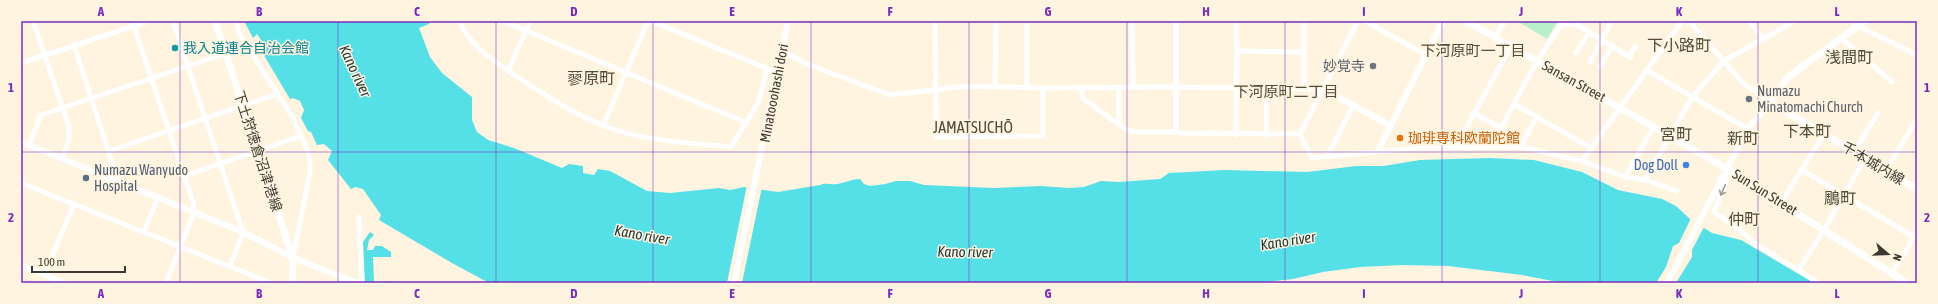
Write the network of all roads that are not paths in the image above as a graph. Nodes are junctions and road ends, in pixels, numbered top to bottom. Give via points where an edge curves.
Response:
1 (33, 21) edge
2 (149, 21) edge
3 (173, 21) edge
4 (214, 21) edge
5 (236, 21) edge
6 (460, 21) edge
7 (502, 21) edge
8 (530, 21) edge
9 (648, 21) edge
10 (651, 21) edge
11 (788, 21) edge
12 (936, 21) edge
13 (996, 21) edge
14 (1027, 21) edge
15 (1132, 21) edge
16 (1176, 21) edge
17 (1236, 21) edge
18 (1304, 21) edge
19 (1358, 21) edge
20 (1365, 21) edge
21 (1443, 21) edge
22 (1466, 21) edge
23 (1505, 21) edge
24 (1682, 21) edge
25 (1689, 21) edge
26 (1750, 21) edge
27 (1795, 21) edge
28 (1865, 21) edge
29 (1561, 23) edge
30 (1611, 23) dead end
31 (133, 24) edge
32 (1855, 24) edge
33 (526, 31) junction
34 (1588, 32) junction
35 (1495, 37) junction
36 (1841, 38) junction
37 (1763, 39) junction
38 (1602, 40) junction
39 (74, 46) junction
40 (248, 46) junction
41 (1511, 46) junction
42 (1612, 46) junction
43 (1634, 47) dead end
44 (783, 51) junction
45 (1237, 51) junction
46 (1304, 52) junction
47 (224, 53) junction
48 (1576, 53) dead end
49 (1426, 55) junction
50 (1917, 55) edge
51 (44, 56) junction
52 (1537, 61) junction
53 (1724, 61) junction
54 (1590, 62) dead end
55 (21, 64) edge
56 (188, 65) junction
57 (1600, 68) dead end
58 (767, 69) junction
59 (1646, 70) junction
60 (508, 71) junction
61 (626, 72) junction
62 (778, 73) junction
63 (151, 78) junction
64 (1892, 82) dead end
65 (995, 86) junction
66 (1082, 87) junction
67 (1119, 87) junction
68 (1133, 87) junction
69 (1175, 87) junction
70 (936, 88) junction
71 (1027, 88) junction
72 (1043, 88) junction
73 (1237, 88) junction
74 (1267, 88) junction
75 (1304, 88) junction
76 (1323, 89) junction
77 (277, 94) junction
78 (1693, 96) junction
79 (91, 98) junction
80 (1770, 102) junction
81 (1514, 104) junction
82 (244, 106) junction
83 (1353, 106) junction
84 (1620, 106) junction
85 (63, 107) junction
86 (1474, 113) junction
87 (1878, 113) dead end
88 (1537, 116) junction
89 (206, 119) junction
90 (1917, 119) edge
91 (747, 123) junction
92 (1119, 124) junction
93 (603, 126) junction
94 (1391, 126) junction
95 (1654, 126) junction
96 (1501, 128) junction
97 (1748, 129) junction
98 (169, 131) junction
99 (1176, 132) junction
100 (1300, 134) junction
101 (1824, 134) junction
102 (1236, 135) junction
103 (1266, 135) junction
104 (1670, 135) junction
105 (301, 136) junction
106 (21, 142) edge
107 (29, 145) junction
108 (1456, 147) junction
109 (1491, 147) junction
110 (1521, 147) junction
111 (1591, 148) junction
112 (109, 151) junction
113 (258, 151) junction
114 (1378, 151) junction
115 (1854, 152) junction
116 (1327, 156) junction
117 (1865, 158) junction
118 (62, 159) junction
119 (1582, 161) junction
120 (220, 164) junction
121 (1726, 168) junction
122 (1802, 170) junction
123 (1886, 170) junction
124 (184, 176) junction
125 (1625, 177) junction
126 (1645, 180) junction
127 (118, 181) junction
128 (21, 183) edge
129 (1917, 189) edge
130 (1677, 191) dead end
131 (1844, 194) junction
132 (158, 198) junction
133 (1781, 203) junction
134 (74, 204) junction
135 (194, 212) junction
136 (359, 217) dead end
137 (1824, 230) junction
138 (144, 232) junction
139 (243, 232) junction
140 (1917, 232) edge
141 (1914, 237) junction
142 (180, 247) junction
143 (293, 258) junction
144 (21, 265) edge
145 (230, 266) junction
146 (1799, 269) junction
147 (1892, 273) junction
148 (44, 275) junction
149 (64, 283) edge
150 (166, 283) edge
151 (271, 283) edge
152 (292, 283) edge
153 (357, 283) edge
154 (362, 283) edge
155 (734, 283) edge
156 (1667, 283) edge
157 (1819, 283) edge
158 (1906, 283) edge

1 - 51 street
2 - 31 street
3 - 56 street
4 - 47 main road, 下土狩徳倉沼津港線
5 - 40 street via 239,33
6 - 60 street via 475,45
7 - 33 street
8 - 33 street
9 - 61 street
10 - 58 street
11 - 44 street, Minatooohashi dori
12 - 70 street
13 - 65 street
14 - 71 street
15 - 68 street
16 - 69 street
17 - 45 street
18 - 46 street
19 - 76 street
20 - 49 street
21 - 49 street
22 - 35 main road, Sansan Street
23 - 35 street
24 - 59 street
25 - 53 street
26 - 37 street
27 - 37 street
28 - 32 street
29 - 34 street via 1576,24
29 - 52 street
30 - 38 street
31 - 39 street
31 - 63 street
32 - 36 main road
32 - 50 street
33 - 60 street
33 - 61 street
34 - 38 street
34 - 48 street
35 - 41 main road, Sansan Street
36 - 64 street
36 - 80 main road via 1788,77
37 - 53 street
38 - 42 street
38 - 54 street
39 - 51 street
39 - 79 street
40 - 47 street
40 - 77 street
41 - 52 main road, Sansan Street
41 - 86 street
42 - 43 street via 1630,57
42 - 57 street
44 - 62 street, Minatooohashi dori
44 - 70 street via 807,64 890,95
45 - 46 street
45 - 73 street
46 - 75 street
47 - 56 street
47 - 82 main road, 下土狩徳倉沼津港線
49 - 94 street
51 - 55 street
51 - 85 street
52 - 81 street
52 - 84 main road, Sansan Street
53 - 78 street
53 - 80 street via 1743,83
56 - 63 street
56 - 89 street
58 - 62 street
58 - 91 street via 758,103
59 - 78 street
59 - 84 street
60 - 93 street via 558,104
61 - 91 street
61 - 93 street
62 - 155 street, Minatooohashi dori
63 - 79 street
63 - 98 street
65 - 70 street
65 - 71 street
66 - 67 street
66 - 72 street
66 - 92 street via 1082,98
67 - 68 street
67 - 92 street
68 - 69 street
69 - 73 street
69 - 99 street
70 - 72 street via 936,137 1002,137 1043,136
71 - 72 street
73 - 74 street
73 - 102 street
74 - 75 street
74 - 103 street
75 - 76 street
76 - 83 street
76 - 100 street
77 - 82 street
77 - 105 street
78 - 97 street
78 - 104 street
79 - 85 street
79 - 112 street
80 - 97 street
80 - 101 main road, 千本城内線
81 - 88 street
81 - 96 street
82 - 89 street
82 - 113 main road, 下土狩徳倉沼津港線
83 - 94 street
83 - 116 street
84 - 95 main road, Sun Sun Street
84 - 111 street
85 - 107 street via 41,115
85 - 118 street via 69,127 69,140
86 - 96 street
86 - 108 street
87 - 115 street
88 - 110 street
88 - 111 street
89 - 98 street
89 - 120 street
90 - 123 street
91 - 93 street via 731,147 672,142
92 - 99 street via 1135,132
94 - 114 street
95 - 104 main road, Sun Sun Street
95 - 125 street
96 - 109 street
97 - 121 street
98 - 112 street
98 - 124 street
99 - 102 street
100 - 103 street
100 - 116 street via 1312,158
101 - 115 main road, 千本城内線
101 - 122 street
102 - 103 street
104 - 121 main road, Sun Sun Street
104 - 126 street
105 - 113 street
105 - 143 street via 311,165
106 - 107 street
107 - 118 street
108 - 109 street
108 - 114 street
109 - 110 street
110 - 119 street
111 - 119 street
112 - 127 street
113 - 120 street
113 - 143 main road, 下土狩徳倉沼津港線
114 - 116 street
115 - 117 main road, 千本城内線
117 - 123 main road, 千本城内線
117 - 131 street
118 - 127 street
119 - 125 street
120 - 124 street
120 - 139 street
121 - 133 main road, Sun Sun Street
121 -> 146 street via 1726,182 1714,212 1757,245
121 - 156 street
122 - 131 street
122 - 133 street
123 - 129 main road, 千本城内線
124 - 135 street
125 - 126 street
126 - 130 street
127 - 132 street
128 - 134 street
131 - 137 street
131 - 141 street
132 - 135 street
132 - 138 street
133 - 137 main road, Sun Sun Street
134 - 138 street
134 - 148 street
135 - 139 street
135 - 142 street
136 - 154 street
137 - 146 street
137 - 147 main road, Sun Sun Street
138 - 142 street
139 - 143 street
139 - 145 street
140 - 141 street
141 - 147 street
142 - 145 street
142 - 150 street
143 - 152 main road, 下土狩徳倉沼津港線
143 - 153 street
144 - 148 street
145 - 151 street
146 - 157 street
147 - 158 main road, Sun Sun Street
148 - 149 street

